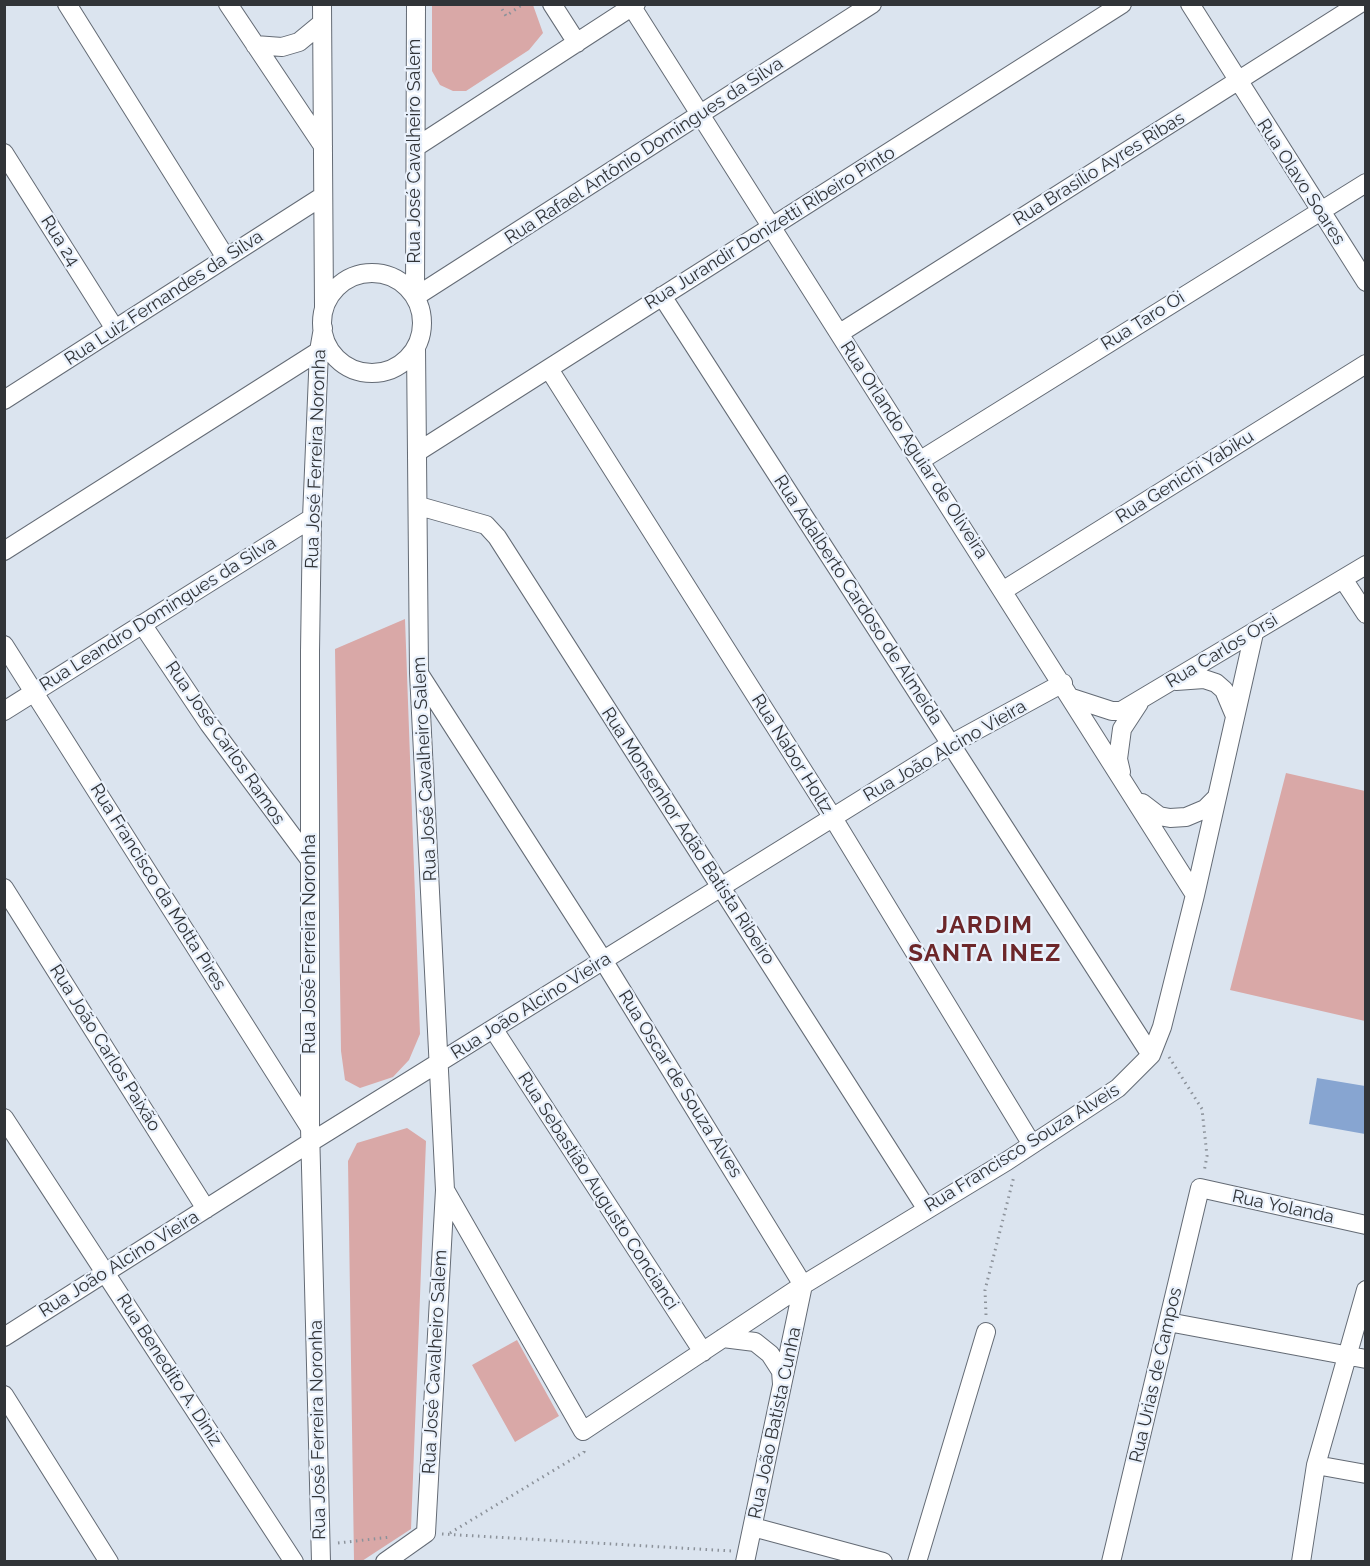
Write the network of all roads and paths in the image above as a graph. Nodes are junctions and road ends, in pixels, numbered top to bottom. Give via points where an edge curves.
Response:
1 (67, 4) edge
2 (228, 4) edge
3 (416, 4) edge
4 (499, 4) edge
5 (523, 4) edge
6 (552, 4) edge
7 (872, 4) edge
8 (1122, 4) edge
9 (1190, 4) edge
10 (1359, 4) edge
11 (634, 6) edge
12 (322, 14) edge
13 (577, 43) junction
14 (255, 45) junction
15 (1237, 82) junction
16 (700, 114) junction
17 (323, 146) junction
18 (416, 147) junction
19 (4, 153) edge
20 (1365, 183) edge
21 (323, 196) junction
22 (1320, 211) junction
23 (772, 227) junction
24 (226, 258) junction
25 (1365, 282) edge
26 (662, 296) junction
27 (415, 297) junction
28 (323, 320) junction
29 (115, 329) junction
30 (840, 333) junction
31 (416, 347) junction
32 (319, 351) junction
33 (1365, 364) edge
34 (549, 369) junction
35 (4, 400) edge
36 (418, 451) junction
37 (921, 460) junction
38 (419, 506) junction
39 (312, 518) junction
40 (4, 551) edge
41 (1365, 565) edge
42 (1343, 579) junction
43 (1004, 590) junction
44 (1365, 614) edge
45 (142, 624) junction
46 (1254, 633) junction
47 (4, 645) edge
48 (419, 673) junction
49 (1171, 682) junction
50 (1068, 690) junction
51 (34, 693) junction
52 (1142, 699) junction
53 (4, 711) edge
54 (1235, 716) junction
55 (951, 744) junction
56 (1122, 777) junction
57 (1217, 797) junction
58 (1135, 799) junction
59 (832, 818) junction
60 (310, 860) junction
61 (721, 887) junction
62 (4, 888) edge
63 (1195, 894) junction
64 (603, 960) junction
65 (494, 1030) junction
66 (1154, 1048) junction
67 (440, 1063) junction
68 (4, 1118) edge
69 (311, 1135) junction
70 (1025, 1147) junction
71 (1200, 1188) junction
72 (445, 1190) junction
73 (926, 1208) junction
74 (206, 1209) junction
75 (1365, 1225) edge
76 (105, 1273) junction
77 (803, 1285) junction
78 (1365, 1290) edge
79 (1168, 1322) junction
80 (986, 1332) joint
81 (4, 1337) edge
82 (723, 1338) junction
83 (703, 1352) junction
84 (1357, 1357) edge
85 (782, 1386) junction
86 (4, 1395) edge
87 (583, 1431) junction
88 (1316, 1465) junction
89 (1365, 1474) edge
90 (753, 1527) junction
91 (426, 1533) junction
92 (448, 1534) junction
93 (321, 1553) edge
94 (746, 1556) edge
95 (109, 1562) edge
96 (294, 1562) edge
97 (386, 1562) edge
98 (883, 1562) edge
99 (917, 1562) edge
100 (1111, 1562) edge
101 (1301, 1562) edge

1 - 24 street
2 - 14 street
3 - 18 street, Rua José Cavalheiro Salem
4 - 5 path via 506,16
6 - 13 street
7 - 16 street, Rua Rafael Antônio Domingues da Silva
8 - 23 street, Rua Jurandir Donizetti Ribeiro Pinto
9 - 15 street, Rua Olavo Soares
10 - 15 street, Rua Brasílio Ayres Ribas
11 - 13 street
11 - 16 street, Rua Orlando Aguiar de Oliveira
12 - 14 street via 299,42 282,47
12 - 17 street, Rua José Ferreira Noronha
13 - 18 street
14 - 17 street
15 - 22 street, Rua Olavo Soares
15 - 30 street, Rua Brasílio Ayres Ribas
16 - 23 street, Rua Orlando Aguiar de Oliveira
16 - 27 street, Rua Rafael Antônio Domingues da Silva
17 - 21 street, Rua José Ferreira Noronha
18 - 27 street, Rua José Cavalheiro Salem
19 - 29 street, Rua 24
20 - 22 street, Rua Taro Oi
21 - 24 street, Rua Luiz Fernandes da Silva
21 - 28 street, Rua José Ferreira Noronha
22 - 25 street, Rua Olavo Soares
22 - 37 street, Rua Taro Oi
23 - 26 street, Rua Jurandir Donizetti Ribeiro Pinto
23 - 30 street, Rua Orlando Aguiar de Oliveira
24 - 29 street, Rua Luiz Fernandes da Silva
26 - 34 street, Rua Jurandir Donizetti Ribeiro Pinto
26 - 55 street, Rua Adalberto Cardoso de Almeida
27 - 28 street via 395,278 366,273 340,285 328,300
27 - 31 street via 422,318
28 - 31 street via 328,346 340,361 366,372 394,368
28 - 32 street, Rua José Ferreira Noronha
29 - 35 street, Rua Luiz Fernandes da Silva
30 - 37 street, Rua Orlando Aguiar de Oliveira
31 - 36 street, Rua José Cavalheiro Salem
32 - 39 street, Rua José Ferreira Noronha
32 - 40 street
33 - 43 street, Rua Genichi Yabiku
34 - 36 street, Rua Jurandir Donizetti Ribeiro Pinto
34 - 59 street, Rua Nabor Holtz
36 - 38 street, Rua José Cavalheiro Salem
37 - 43 street, Rua Orlando Aguiar de Oliveira
38 - 48 street, Rua José Cavalheiro Salem
38 - 61 street, Rua Monsenhor Adão Batista Ribeiro via 486,525 497,537
39 - 45 street, Rua Leandro Domingues da Silva
39 - 60 street, Rua José Ferreira Noronha
41 - 42 street, Rua Carlos Orsi
42 - 44 street
42 - 46 street, Rua Carlos Orsi
43 - 50 street, Rua Orlando Aguiar de Oliveira
45 - 51 street, Rua Leandro Domingues da Silva
45 - 60 street, Rua José Carlos Ramos via 209,724
46 - 49 street, Rua Carlos Orsi
46 - 54 street, Rua Francisco Souza Alveis
47 - 51 street, Rua Francisco da Motta Pires
48 - 64 street, Rua Oscar de Souza Alves
48 - 67 street, Rua José Cavalheiro Salem
49 - 52 street, Rua Carlos Orsi
49 - 54 street via 1216,683 1224,690
50 - 52 street, Rua Carlos Orsi via 1112,711 1121,711
50 - 55 street, Rua João Alcino Vieira
50 - 56 street, Rua Orlando Aguiar de Oliveira
51 - 53 street, Rua Leandro Domingues da Silva
51 - 69 street, Rua Francisco da Motta Pires
52 - 56 street via 1122,729 1118,759
54 - 57 street, Rua Francisco Souza Alveis
55 - 59 street, Rua João Alcino Vieira
55 - 66 street, Rua Adalberto Cardoso de Almeida
56 - 58 street, Rua Orlando Aguiar de Oliveira
57 - 58 street via 1205,809 1170,819
57 - 63 street, Rua Francisco Souza Alveis
58 - 63 street, Rua Orlando Aguiar de Oliveira
59 - 61 street, Rua João Alcino Vieira
59 - 70 street, Rua Nabor Holtz
60 - 69 street, Rua José Ferreira Noronha
61 - 64 street, Rua João Alcino Vieira
61 - 73 street, Rua Monsenhor Adão Batista Ribeiro
62 - 74 street, Rua João Carlos Paixão
63 - 66 street, Rua Francisco Souza Alveis
64 - 65 street, Rua João Alcino Vieira
64 - 77 street, Rua Oscar de Souza Alves
65 - 67 street, Rua João Alcino Vieira
65 - 83 street, Rua Sebastião Augusto Concianci
66 - 70 street, Rua Francisco Souza Alveis via 1118,1088
66 - 71 path via 1202,1109 1207,1156
67 - 69 street, Rua João Alcino Vieira
67 - 72 street, Rua José Cavalheiro Salem
68 - 76 street, Rua Benedito A. Diniz
69 - 74 street, Rua João Alcino Vieira
69 - 93 street, Rua José Ferreira Noronha
70 - 73 street, Rua Francisco Souza Alveis
70 - 80 path via 985,1290
71 - 75 street, Rua Yolanda
71 - 79 street, Rua Urias de Campos
72 - 87 street, Rua José Cavalheiro Salem
72 - 91 street, Rua José Cavalheiro Salem
73 - 77 street, Rua Francisco Souza Alveis
74 - 76 street, Rua João Alcino Vieira
76 - 81 street, Rua João Alcino Vieira
76 - 96 street, Rua Benedito A. Diniz
77 - 82 street, Rua Francisco Souza Alveis
77 - 85 street, Rua João Batista Cunha
78 - 84 street
79 - 84 street
79 - 100 street, Rua Urias de Campos
80 - 99 street
82 - 83 street, Rua Francisco Souza Alveis
82 - 85 street via 755,1342 770,1354 781,1371
83 - 87 street, Rua Francisco Souza Alveis
84 - 88 street
85 - 90 street, Rua João Batista Cunha
86 - 95 street
87 - 92 path via 584,1452
88 - 89 street
88 - 101 street
90 - 94 street, Rua João Batista Cunha
90 - 98 street
91 - 92 path
91 - 93 path
91 - 97 street
92 - 94 path

